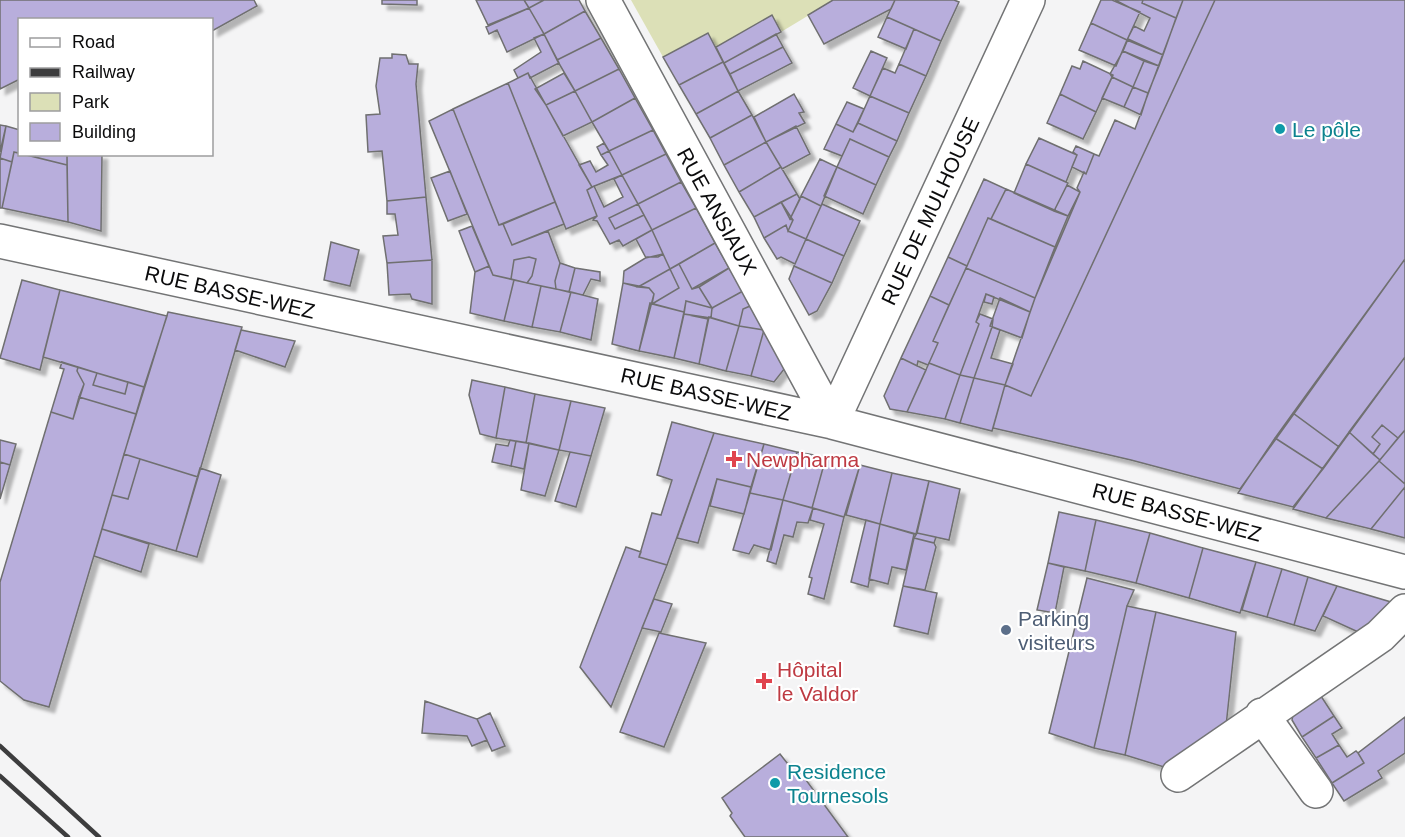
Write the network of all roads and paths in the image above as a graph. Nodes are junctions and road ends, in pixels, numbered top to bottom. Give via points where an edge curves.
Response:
1 (603, 0) edge
2 (1028, 0) edge
3 (0, 241) edge
4 (832, 422) junction
5 (1405, 572) edge
6 (1405, 611) edge
7 (1262, 716) junction
8 (1178, 775) dead end
9 (1316, 791) dead end

1 - 4 street, RUE ANSIAUX
2 - 4 street, RUE DE MULHOUSE
3 - 4 street, RUE BASSE-WEZ
4 - 5 street, RUE BASSE-WEZ
6 - 7 street via 1380,636
7 - 8 street
7 - 9 street

